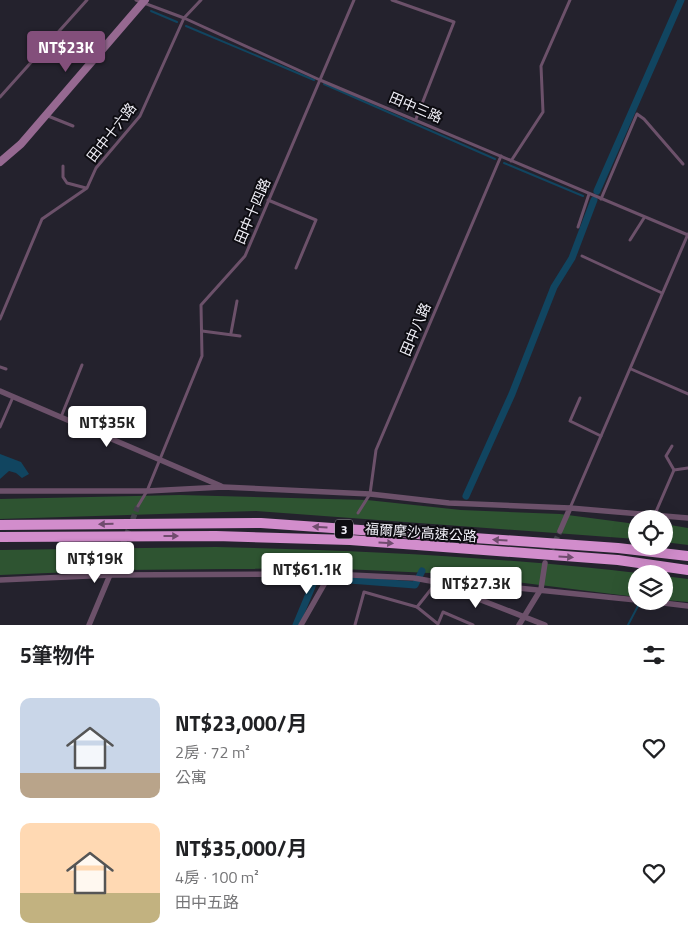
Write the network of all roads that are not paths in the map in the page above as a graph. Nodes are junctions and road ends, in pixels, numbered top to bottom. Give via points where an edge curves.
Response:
1 (87, 0) edge
2 (201, 0) edge
3 (354, 0) edge
4 (392, 0) edge
5 (570, 0) edge
6 (141, 1) edge
7 (184, 18) junction
8 (320, 80) junction
9 (0, 97) edge
10 (45, 115) junction
11 (416, 119) junction
12 (74, 126) dead end
13 (501, 156) junction
14 (511, 161) junction
15 (0, 162) edge
16 (683, 164) dead end
17 (63, 166) dead end
18 (87, 188) junction
19 (589, 194) junction
20 (601, 199) junction
21 (268, 200) junction
22 (644, 218) junction
23 (578, 227) dead end
24 (688, 235) edge
25 (630, 240) dead end
26 (582, 256) dead end
27 (296, 268) dead end
28 (662, 292) junction
29 (237, 302) dead end
30 (0, 319) edge
31 (202, 331) junction
32 (231, 333) junction
33 (240, 336) dead end
34 (82, 364) dead end
35 (0, 367) edge
36 (6, 369) dead end
37 (631, 369) junction
38 (0, 391) edge
39 (688, 394) edge
40 (13, 397) junction
41 (580, 398) dead end
42 (61, 417) junction
43 (0, 428) edge
44 (601, 436) junction
45 (672, 446) dead end
46 (158, 459) junction
47 (688, 468) edge
48 (674, 470) junction
49 (223, 488) junction
50 (147, 490) junction
51 (0, 491) edge
52 (370, 494) junction
53 (138, 506) tunnel mouth
54 (570, 508) junction
55 (657, 510) edge
56 (358, 513) dead end
57 (628, 514) edge
58 (673, 517) edge
59 (688, 518) edge
60 (0, 525) edge
61 (560, 531) tunnel mouth
62 (0, 537) edge
63 (120, 551) tunnel mouth
64 (335, 556) dead end
65 (688, 556) edge
66 (545, 563) tunnel mouth
67 (688, 570) edge
68 (330, 574) junction
69 (111, 575) junction
70 (0, 580) edge
71 (436, 582) junction
72 (541, 589) junction
73 (628, 599) edge
74 (673, 604) edge
75 (688, 606) edge
76 (417, 607) junction
77 (524, 616) junction
78 (438, 624) edge
79 (89, 625) edge
80 (302, 625) edge
81 (355, 625) edge
82 (473, 625) edge
83 (520, 625) edge
84 (545, 625) edge

1 - 9 lane
2 - 7 lane, 田中十六路
3 - 8 lane, 田中十四路
4 - 11 lane via 454,22
5 - 14 lane via 541,66 543,112
6 - 7 lane, 田中三路
6 - 10 street
7 - 8 lane, 田中三路
7 - 18 lane, 田中十六路 via 140,116 96,168
8 - 11 lane, 田中三路
8 - 21 lane, 田中十四路
10 - 12 lane
10 - 15 street via 21,144
11 - 13 lane, 田中三路
13 - 14 lane, 田中三路
13 - 52 lane, 田中八路 via 376,450
14 - 19 lane, 田中三路
16 - 20 lane via 636,114
17 - 18 lane via 66,183
18 - 30 lane, 田中十六路 via 42,219
19 - 20 lane, 田中三路
19 - 23 lane
20 - 22 lane, 田中三路
21 - 27 lane via 316,220
21 - 31 lane, 田中十四路 via 245,256 201,305
22 - 24 lane, 田中三路
22 - 25 lane
24 - 28 lane
26 - 28 lane
28 - 37 lane
29 - 32 lane
31 - 32 lane
31 - 46 lane, 田中十四路 via 202,356
32 - 33 lane
34 - 42 lane
35 - 36 lane
37 - 39 lane
37 - 44 lane
38 - 40 street
40 - 42 street
40 - 43 lane
41 - 44 lane via 570,421
42 - 46 street
44 - 54 lane
45 - 48 lane via 666,456
46 - 49 street
46 - 50 lane, 田中十四路
47 - 48 lane
48 - 55 lane
49 - 50 street
49 - 52 street
50 - 51 street
50 - 53 lane, 田中十四路
52 - 54 street via 449,503
52 - 56 lane, 田中八路
54 - 57 street
54 - 61 street
58 - 59 street
65 -> 60 highway, 福爾摩沙高速公路 / 3 via 618,548 261,523
62 -> 67 highway, 福爾摩沙高速公路 / 3 via 216,536 350,540 618,560
63 - 69 street
64 - 68 lane
66 - 72 street
68 - 69 street
68 - 71 street
68 - 80 street
69 - 70 street
69 - 79 street
71 - 72 street
71 - 76 lane
71 - 77 street
72 - 73 street
72 - 77 street
74 - 75 street
76 - 78 lane
76 - 81 lane via 364,592
77 - 83 street
77 - 84 street
78 - 82 lane via 443,612

